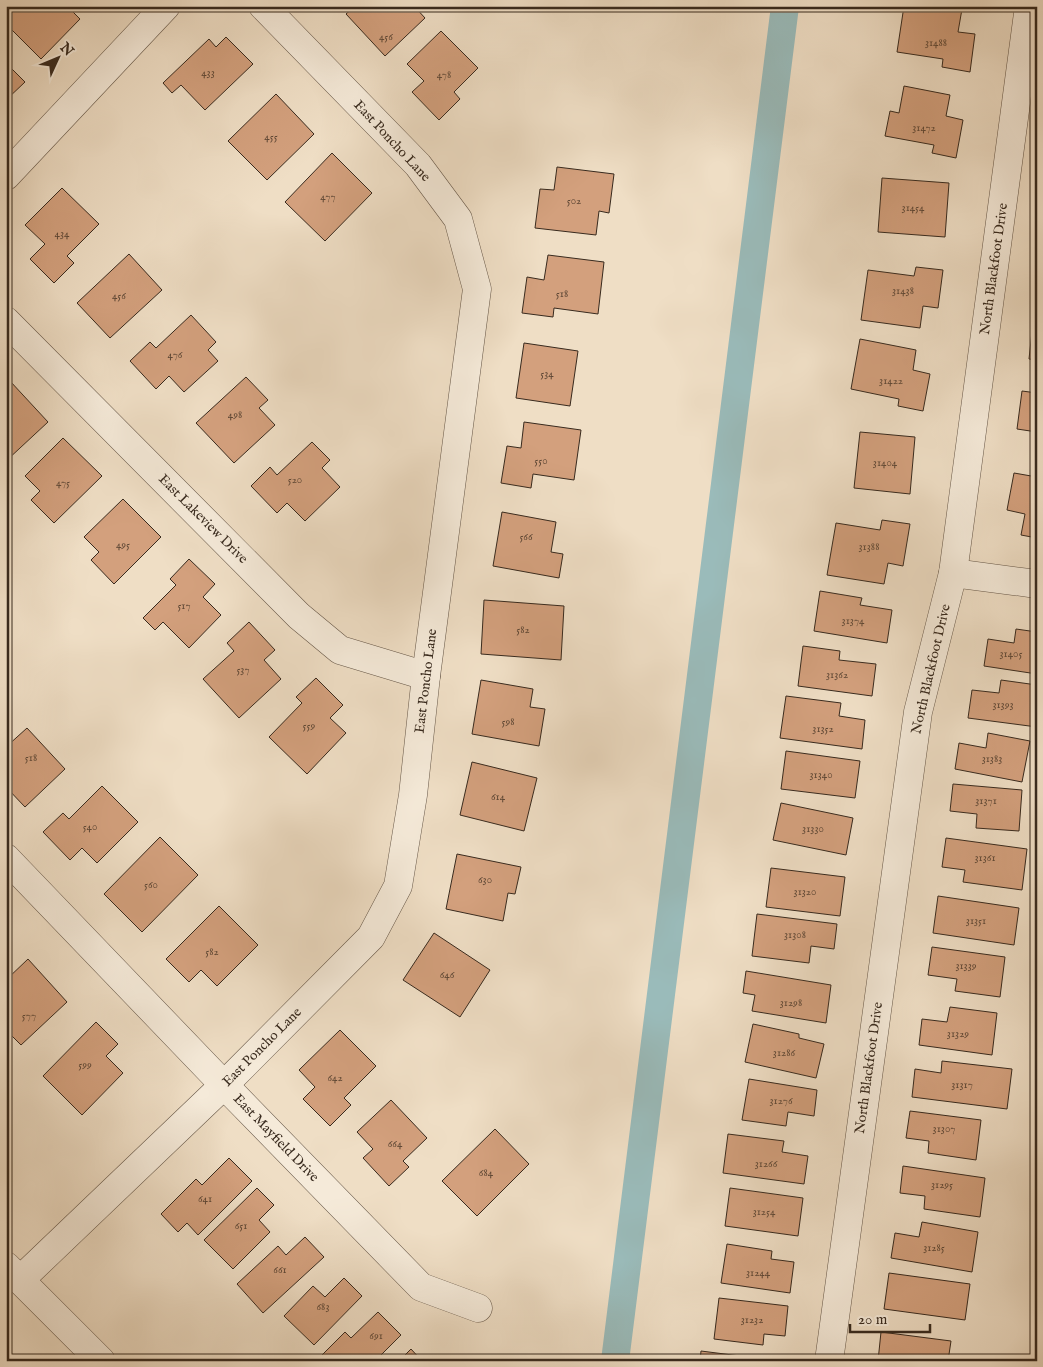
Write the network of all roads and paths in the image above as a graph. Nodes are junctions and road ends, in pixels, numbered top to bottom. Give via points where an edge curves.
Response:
1 (166, 6) edge
2 (263, 6) edge
3 (1029, 6) edge
4 (6, 176) edge
5 (6, 321) edge
6 (953, 573) junction
7 (1037, 584) edge
8 (426, 676) junction
9 (6, 858) edge
10 (224, 1084) junction
11 (13, 1273) edge
12 (478, 1308) dead end
13 (101, 1361) edge
14 (829, 1361) edge

1 - 4 street
2 - 8 street, East Poncho Lane via 418,165 458,219 477,289
3 - 6 street, North Blackfoot Drive
5 - 8 street, East Lakeview Drive via 299,616 340,650
6 - 7 street
6 - 14 street, North Blackfoot Drive via 918,712
8 - 10 street, East Poncho Lane via 413,795 398,886 371,937
9 - 10 street, East Mayfield Drive
10 - 11 street, East Poncho Lane
10 - 12 street, East Mayfield Drive via 421,1286
11 - 13 street

